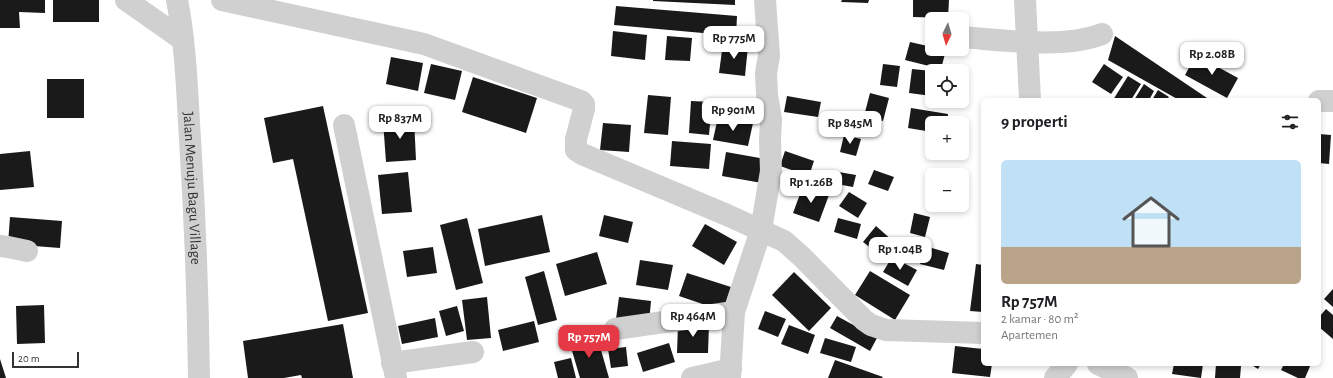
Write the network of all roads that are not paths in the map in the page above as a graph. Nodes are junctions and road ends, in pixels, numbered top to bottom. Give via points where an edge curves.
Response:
1 (126, 0) edge
2 (222, 0) edge
3 (765, 0) edge
4 (1025, 0) edge
5 (179, 12) edge
6 (1102, 34) dead end
7 (969, 37) edge
8 (1027, 41) junction
9 (1030, 98) edge
10 (1321, 101) edge
11 (1333, 101) edge
12 (344, 125) dead end
13 (762, 230) junction
14 (0, 246) edge
15 (28, 251) dead end
16 (734, 312) junction
17 (615, 329) dead end
18 (981, 333) edge
19 (473, 352) dead end
20 (1065, 366) edge
21 (1102, 366) edge
22 (394, 370) edge
23 (731, 374) edge
24 (200, 378) edge
25 (692, 378) edge
26 (1055, 378) edge
27 (1127, 378) edge

1 - 5 street
2 - 13 street via 424,44 581,101 584,109 576,139 576,150
3 - 13 street via 769,56 766,72 771,119 771,171
4 - 8 street
5 - 24 street, Jalan Menuju Bagu Village via 196,252
6 - 8 street via 1068,42
7 - 8 street
8 - 9 street
10 - 11 street
12 - 22 street
13 - 16 street
13 - 18 street via 794,248 871,325 894,330
14 - 15 street
16 - 17 street
16 - 23 street
19 - 22 street
20 - 26 street
21 - 27 street
23 - 25 street

